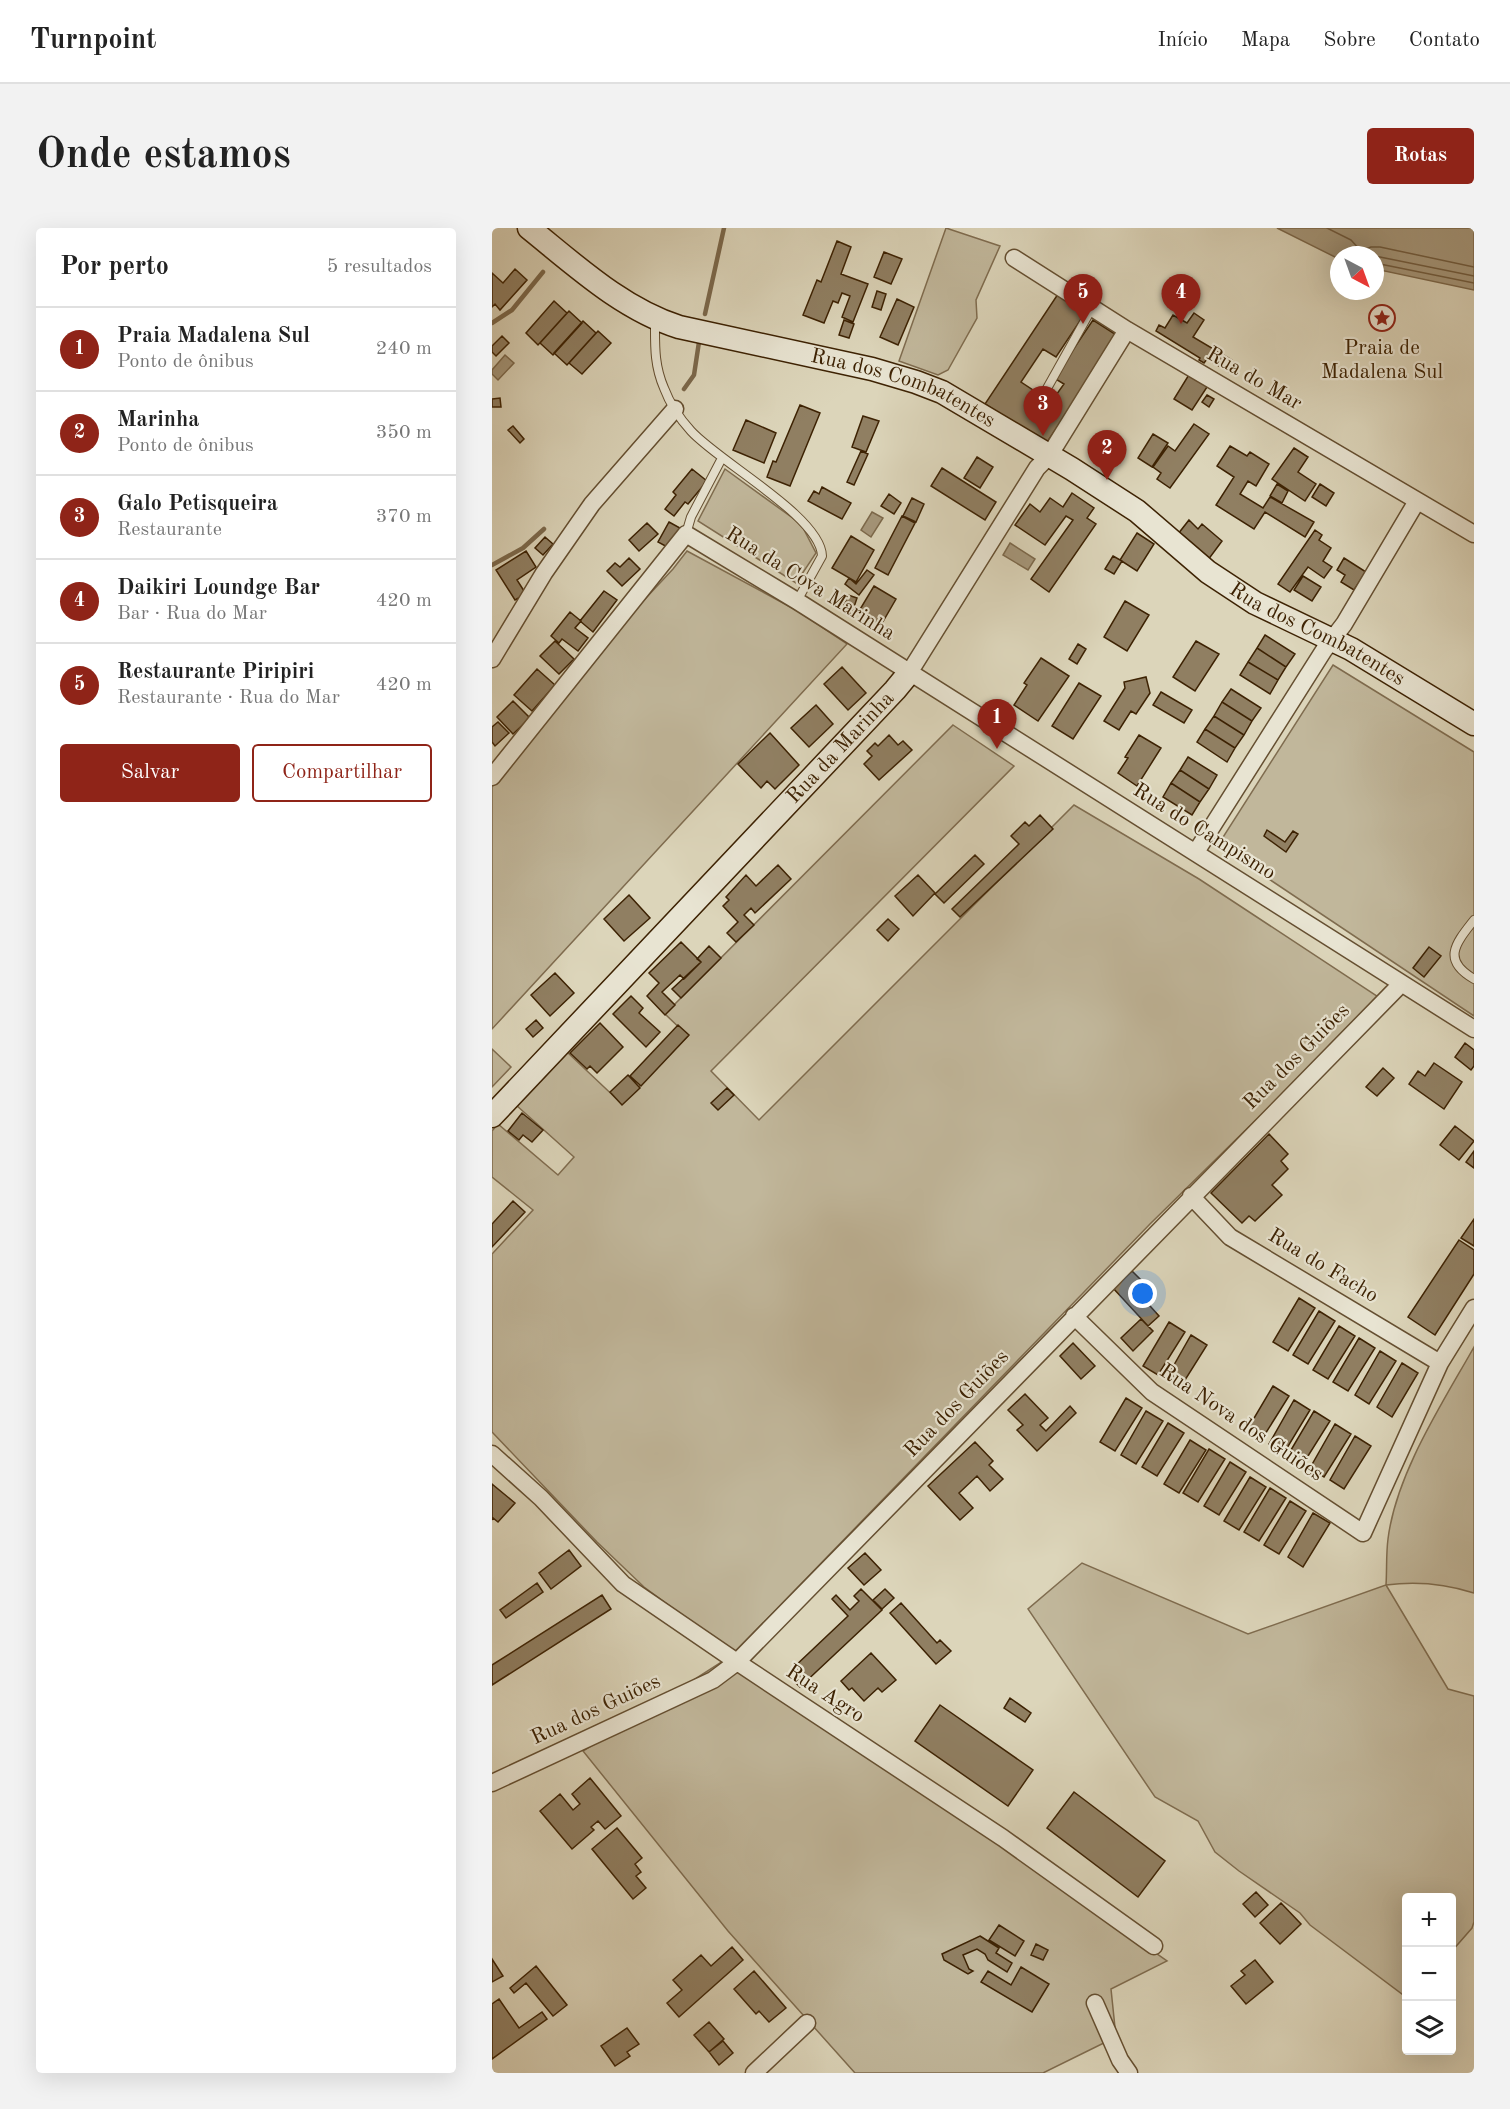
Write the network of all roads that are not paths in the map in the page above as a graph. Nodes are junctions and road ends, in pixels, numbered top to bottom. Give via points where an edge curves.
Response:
1 (530, 228) edge
2 (1014, 258) dead end
3 (1092, 308) junction
4 (655, 319) junction
5 (1127, 330) junction
6 (1045, 392) dead end
7 (675, 409) junction
8 (1049, 456) junction
9 (722, 458) junction
10 (1417, 501) junction
11 (686, 534) junction
12 (1474, 534) edge
13 (797, 601) junction
14 (1333, 638) junction
15 (492, 659) edge
16 (909, 673) junction
17 (1474, 724) edge
18 (492, 777) edge
19 (1196, 852) junction
20 (1474, 920) edge
21 (1474, 979) edge
22 (1401, 984) junction
23 (1474, 1029) edge
24 (492, 1116) edge
25 (1191, 1196) junction
26 (1474, 1308) edge
27 (1074, 1316) junction
28 (1440, 1363) junction
29 (492, 1454) edge
30 (737, 1662) junction
31 (492, 1783) edge
32 (1154, 1946) dead end
33 (1095, 2003) dead end
34 (807, 2023) dead end
35 (754, 2073) edge
36 (1129, 2073) edge

1 - 4 main road, Rua dos Combatentes via 619,298
2 - 3 street, Rua do Mar
3 - 5 street, Rua do Mar
3 - 6 lane
4 - 7 lane via 656,367
4 - 8 main road, Rua dos Combatentes via 916,382 942,392
5 - 8 street, Rua da Marinha
5 - 10 street, Rua do Mar
7 - 9 lane via 692,432
7 - 15 street via 592,504
8 - 14 main road, Rua dos Combatentes via 1137,511 1208,572 1254,603
8 - 16 street, Rua da Marinha via 1037,468
9 - 11 lane
9 - 13 lane via 802,519 822,548 822,556
10 - 12 street, Rua do Mar
10 - 14 street
11 - 13 street, Rua da Cova Marinha
11 - 18 street
13 - 16 street, Rua da Cova Marinha
14 - 17 main road, Rua dos Combatentes
14 - 19 street
16 - 19 street, Rua do Campismo
16 - 24 main road, Rua da Marinha
19 - 22 street, Rua do Campismo
20 - 21 lane via 1456,945 1454,958 1458,967
22 - 23 street, Rua do Campismo
22 - 25 street, Rua dos Guiões
25 - 27 street, Rua dos Guiões
25 - 28 street, Rua do Facho via 1230,1237
26 - 28 street
27 - 28 street, Rua Nova dos Guiões via 1152,1392 1363,1533
27 - 30 street, Rua dos Guiões
29 - 30 street, Rua Agro via 541,1498 623,1584
30 - 31 street, Rua dos Guiões via 713,1680
30 - 32 street, Rua Agro via 1003,1838
33 - 36 street
34 - 35 street

